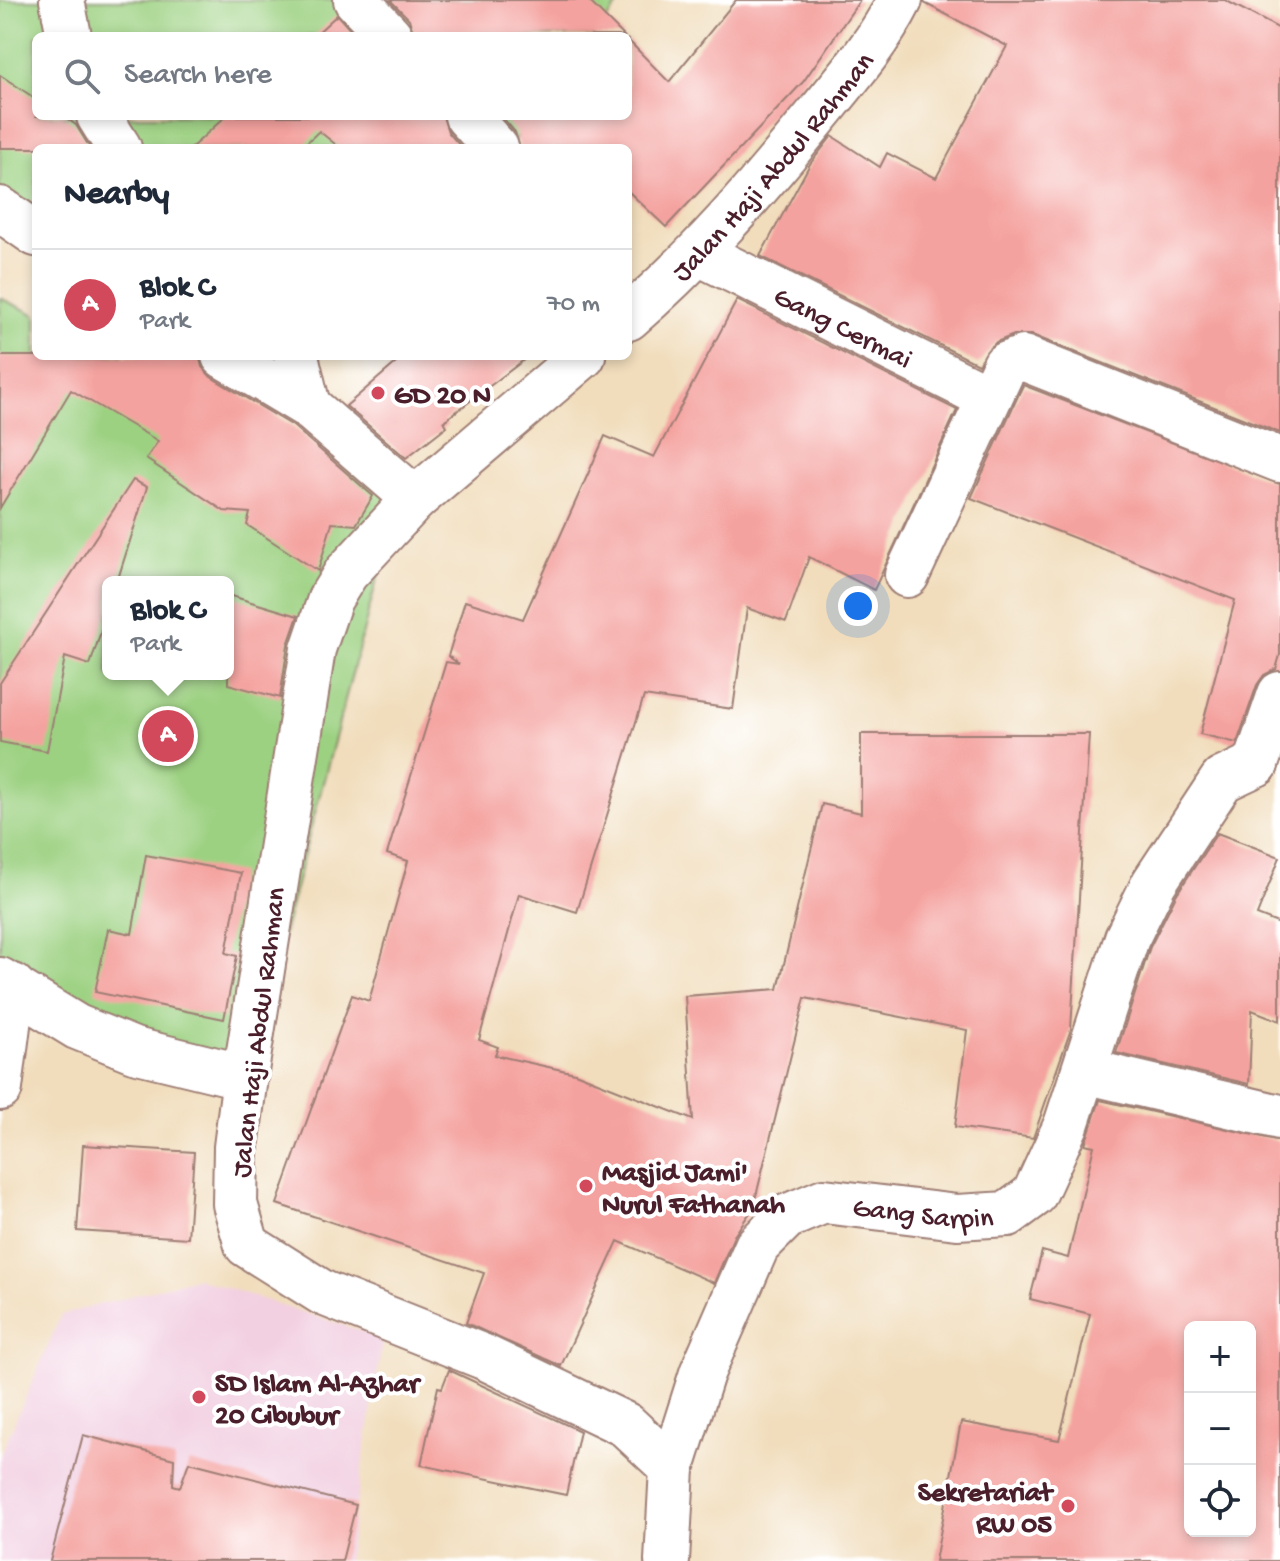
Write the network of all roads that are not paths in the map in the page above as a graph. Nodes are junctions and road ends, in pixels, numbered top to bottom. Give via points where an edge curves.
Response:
1 (62, 0) edge
2 (356, 0) edge
3 (900, 0) edge
4 (68, 32) edge
5 (386, 32) edge
6 (102, 120) edge
7 (471, 120) edge
8 (116, 144) edge
9 (492, 144) edge
10 (0, 209) edge
11 (32, 231) edge
12 (699, 253) junction
13 (632, 307) edge
14 (231, 360) edge
15 (297, 360) edge
16 (578, 360) edge
17 (987, 397) junction
18 (308, 406) junction
19 (1280, 460) edge
20 (415, 499) junction
21 (907, 575) dead end
22 (1280, 694) edge
23 (1268, 768) edge
24 (7, 983) edge
25 (1085, 1071) junction
26 (245, 1077) junction
27 (0, 1088) edge
28 (1280, 1117) edge
29 (672, 1468) junction
30 (667, 1561) edge

1 - 4 street
2 - 5 street
3 - 12 street, Jalan Haji Abdul Rahman via 884,33
6 - 8 street
7 - 9 street
10 - 11 street
12 - 13 street, Jalan Haji Abdul Rahman
12 - 17 street, Gang Cermai
14 - 18 street
15 - 18 street
16 - 20 street, Jalan Haji Abdul Rahman
17 - 19 street via 1005,365 1023,358
17 - 21 street
18 - 20 street
20 - 26 street, Jalan Haji Abdul Rahman via 346,573 330,599 313,649
22 - 23 street
23 - 25 street, Gang Sarpin via 1222,780 1154,883 1127,938
24 - 26 street via 77,1027 134,1050
24 - 27 street
25 - 28 street
25 - 29 street, Gang Sarpin via 1034,1195 1008,1214 957,1217 824,1201 786,1217 757,1246 702,1373
26 - 29 street, Jalan Haji Abdul Rahman via 235,1204 247,1245 323,1293 484,1357 626,1425
29 - 30 street

